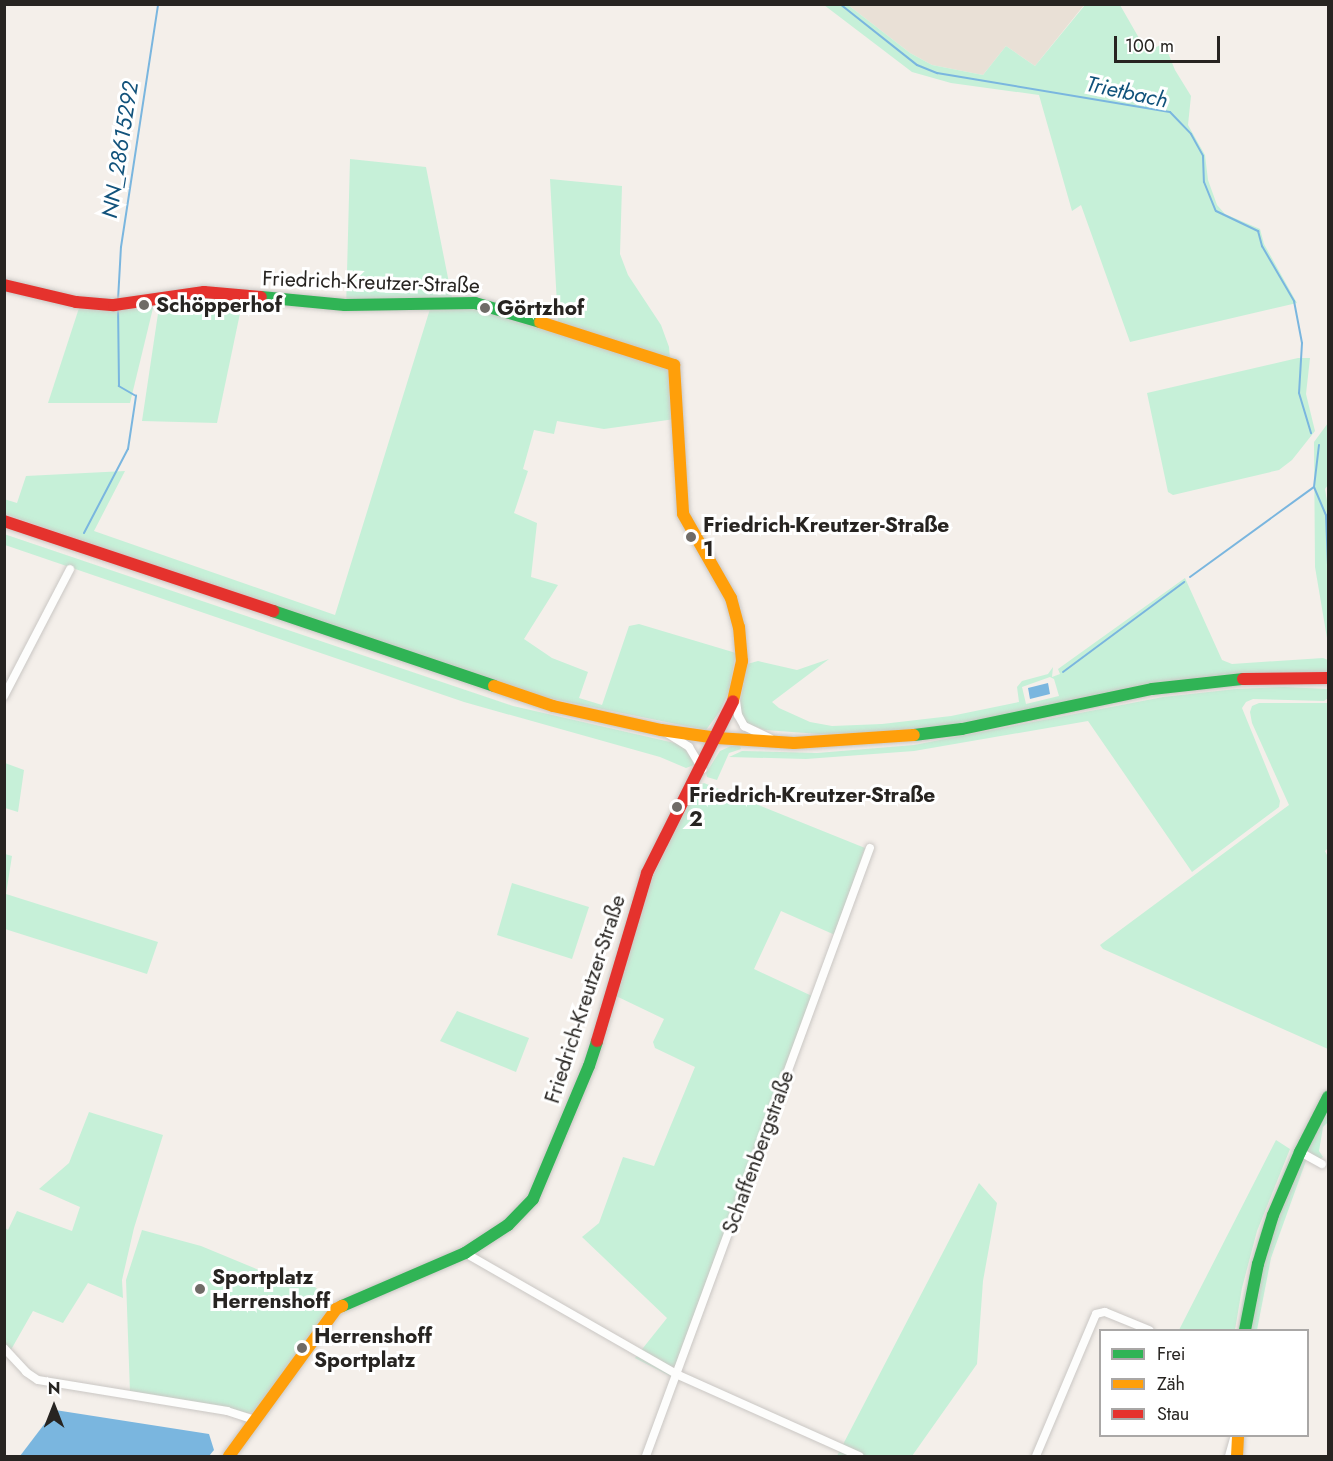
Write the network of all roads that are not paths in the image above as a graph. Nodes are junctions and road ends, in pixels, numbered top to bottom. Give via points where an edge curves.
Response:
1 (4, 285) edge
2 (4, 521) edge
3 (70, 569) dead end
4 (1323, 678) edge
5 (736, 694) junction
6 (4, 696) edge
7 (662, 730) junction
8 (717, 738) junction
9 (794, 743) junction
10 (702, 769) junction
11 (870, 848) dead end
12 (1329, 1097) edge
13 (1300, 1152) junction
14 (1322, 1164) dead end
15 (465, 1253) junction
16 (1147, 1329) edge
17 (1245, 1329) edge
18 (4, 1348) edge
19 (676, 1374) junction
20 (254, 1420) junction
21 (1236, 1437) edge
22 (1236, 1437) edge
23 (230, 1456) edge
24 (646, 1456) edge
25 (858, 1456) edge
26 (1036, 1456) edge
27 (1229, 1456) edge
28 (1237, 1456) edge

1 - 5 street, Friedrich-Kreutzer-Straße via 76,302 114,305 204,292 345,305 475,303 674,365 683,514 731,598 742,653
2 - 7 street via 474,681 582,713
3 - 6 street
4 - 9 street via 1185,684 930,734
5 - 8 street, Friedrich-Kreutzer-Straße
5 - 9 street, Friedrich-Kreutzer-Straße via 738,715 744,726 755,733
7 - 8 street
7 - 10 street via 689,747
8 - 9 street
8 - 10 street, Friedrich-Kreutzer-Straße
10 - 15 street, Friedrich-Kreutzer-Straße via 644,879 589,1066 537,1193 513,1220
11 - 19 street, Schaffenbergstraße
12 - 13 street
13 - 14 street
13 - 17 street via 1265,1240
15 - 19 street
15 - 20 street, Friedrich-Kreutzer-Straße via 339,1306
16 - 26 street via 1105,1312 1096,1314
18 - 20 street via 38,1380 227,1411
19 - 24 street, Schaffenbergstraße
19 - 25 street
20 - 23 street, Friedrich-Kreutzer-Straße
21 - 27 street
22 - 28 street

